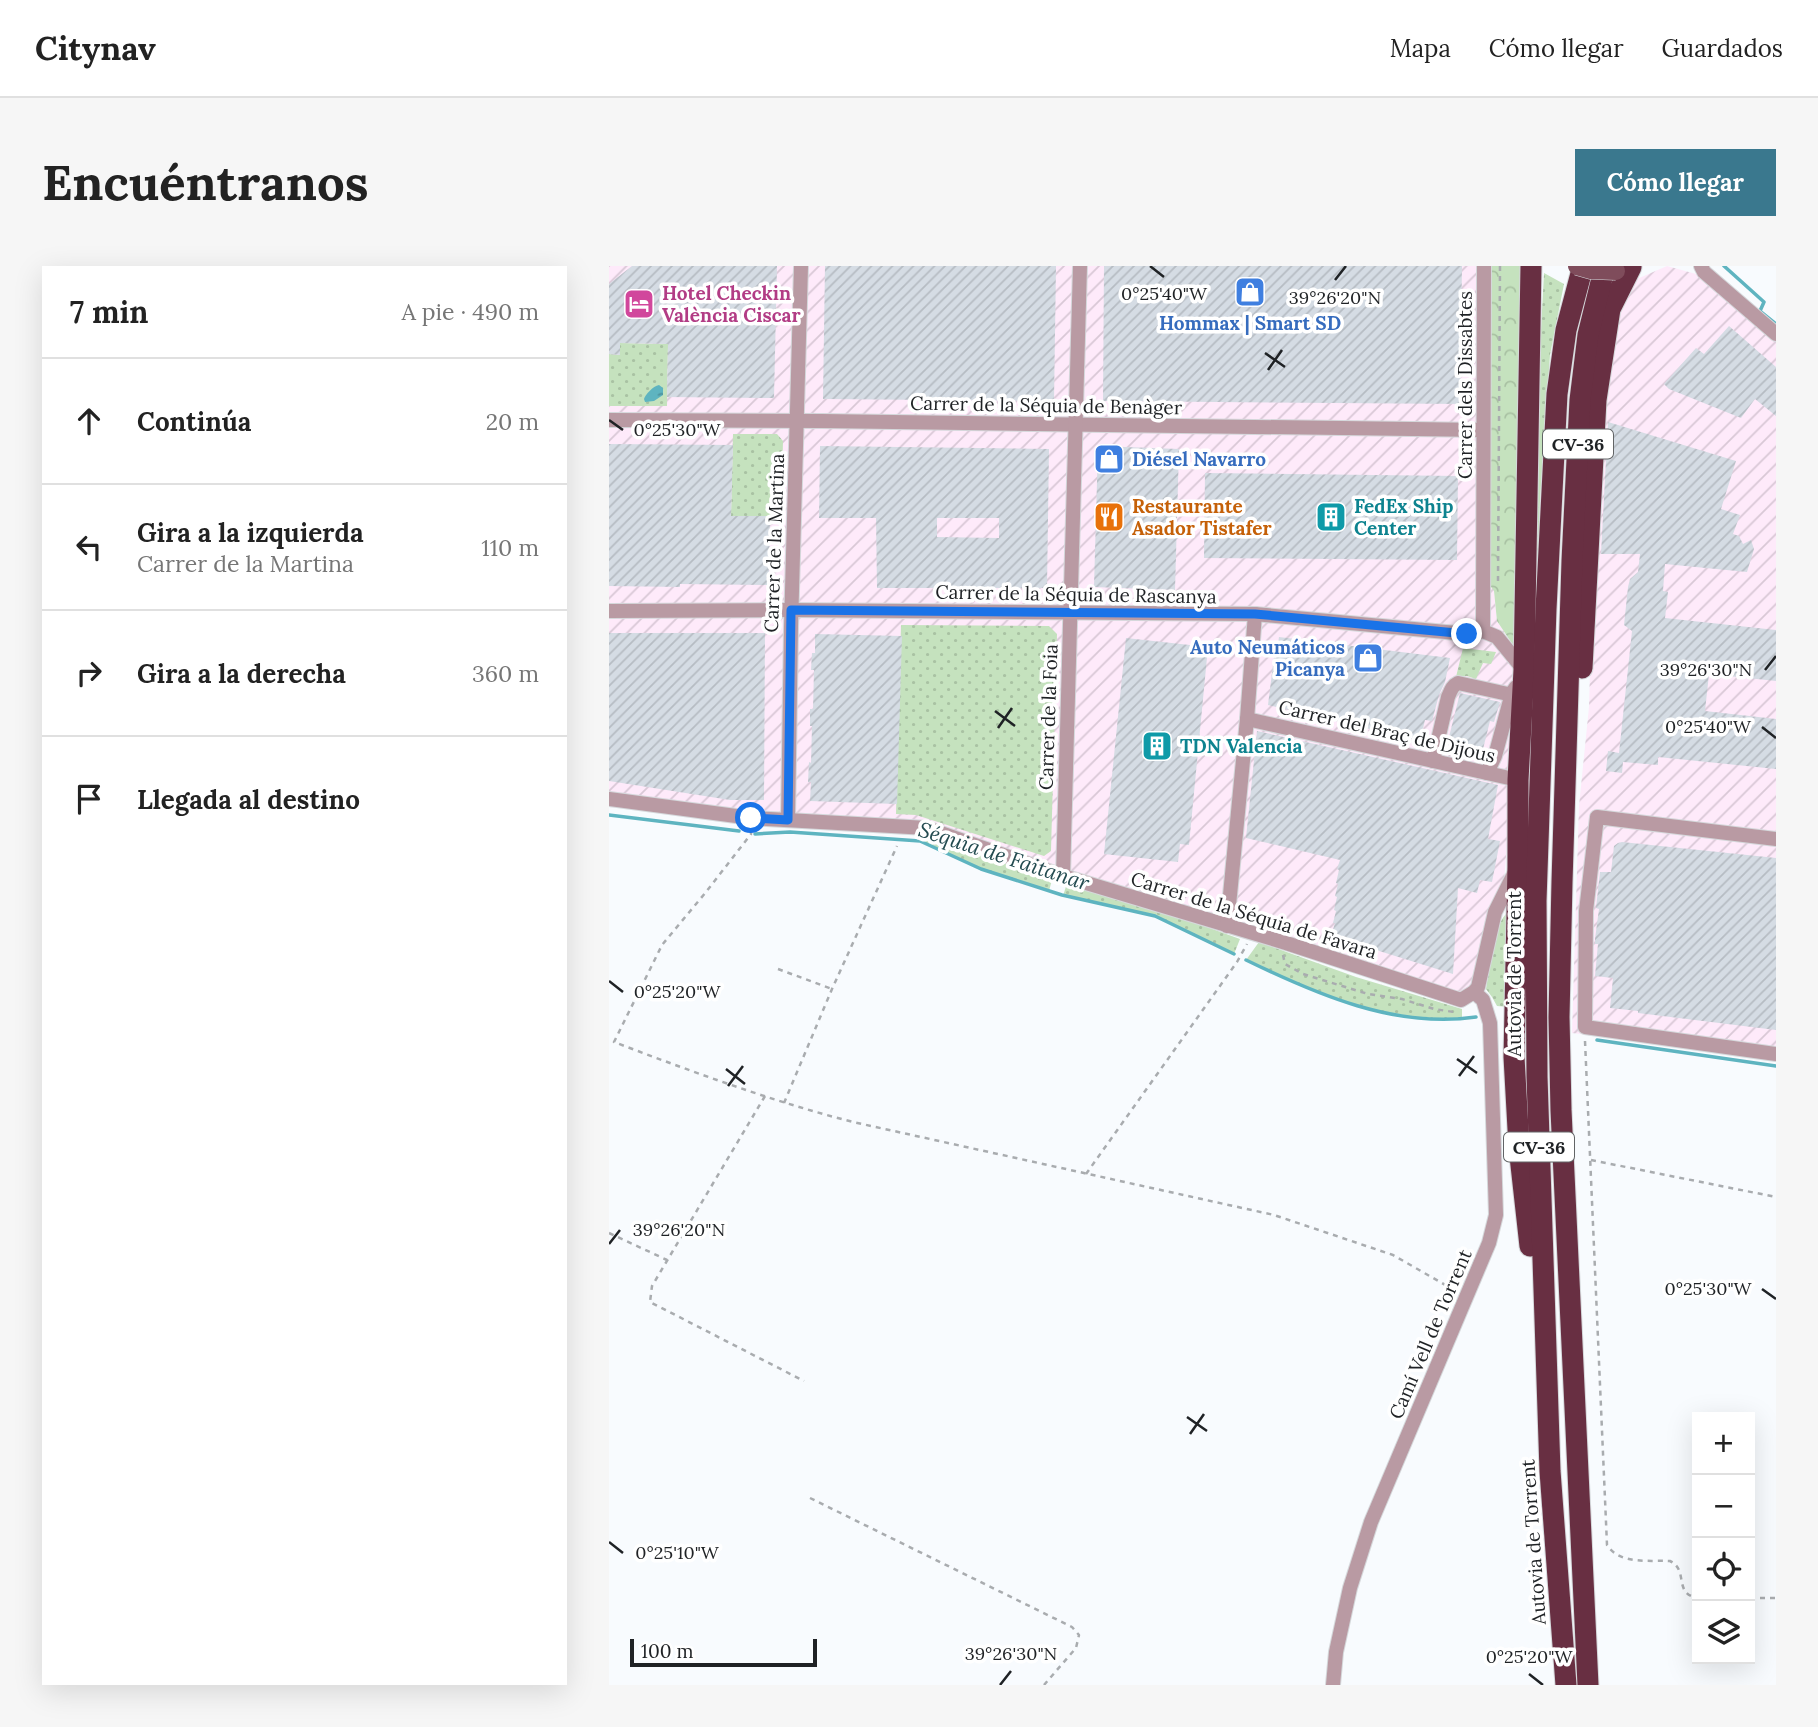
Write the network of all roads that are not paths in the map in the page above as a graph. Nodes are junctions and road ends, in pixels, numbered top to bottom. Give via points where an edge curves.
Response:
1 (801, 266) edge
2 (1080, 266) edge
3 (1484, 266) edge
4 (1531, 266) edge
5 (1577, 266) edge
6 (1583, 266) edge
7 (1687, 266) edge
8 (1617, 268) edge
9 (1702, 269) edge
10 (1776, 334) edge
11 (609, 420) edge
12 (797, 421) junction
13 (1077, 425) junction
14 (1483, 430) junction
15 (791, 610) junction
16 (609, 611) edge
17 (1071, 613) junction
18 (1255, 614) junction
19 (1483, 631) junction
20 (1524, 672) junction
21 (1512, 693) junction
22 (1247, 719) junction
23 (1433, 761) junction
24 (1487, 773) junction
25 (1518, 780) junction
26 (609, 799) edge
27 (788, 820) junction
28 (1776, 839) edge
29 (1518, 867) junction
30 (1063, 876) junction
31 (1227, 926) junction
32 (1474, 992) junction
33 (1776, 1054) edge
34 (1550, 1471) junction
35 (1333, 1685) edge
36 (1566, 1685) edge
37 (1588, 1685) edge

1 - 12 street, Carrer de la Martina
2 - 13 street, Carrer de la Foia
3 - 14 street, Carrer dels Dissabtes
4 - 20 highway
5 - 8 main road, bridge
6 - 34 highway, Autovia de Torrent / CV-36 via 1566,330 1557,394 1536,901
7 - 9 street
8 - 37 highway, CV-36 via 1596,400 1585,638 1562,882 1559,1017
9 - 10 street
11 - 12 street, Carrer de la Séquia de Benàger
12 - 13 street, Carrer de la Séquia de Benàger
12 - 15 street, Carrer de la Martina
13 - 14 street, Carrer de la Séquia de Benàger
13 - 17 street, Carrer de la Foia
14 - 19 street, Carrer dels Dissabtes
15 - 16 street, Carrer de la Séquia de Rascanya
15 - 17 street, Carrer de la Séquia de Rascanya
15 - 27 street, Carrer de la Martina
17 - 18 street, Carrer de la Séquia de Rascanya
17 - 30 street, Carrer de la Foia
18 - 19 street, Carrer de la Séquia de Rascanya via 1467,634
18 - 22 street
19 - 20 street via 1497,637
20 - 21 street
20 - 25 highway
21 - 23 street via 1458,683 1451,688
21 - 24 street
22 - 23 street, Carrer del Braç de Dijous
22 - 31 street
23 - 24 street, Carrer del Braç de Dijous
24 - 25 street, Carrer del Braç de Dijous
25 - 29 highway
26 - 27 street, Carrer de la Séquia de Favara
27 - 30 street, Carrer de la Séquia de Favara via 927,828
28 - 33 street via 1597,817 1586,911 1585,1027
29 - 32 street via 1495,912
29 - 34 highway via 1514,1057
30 - 31 street, Carrer de la Séquia de Favara
31 - 32 street, Carrer de la Séquia de Favara via 1461,1000
32 - 35 street, Camí Vell de Torrent via 1483,1000 1490,1023 1496,1215 1489,1243 1371,1522 1350,1588
34 - 36 highway, Autovia de Torrent / CV-36

